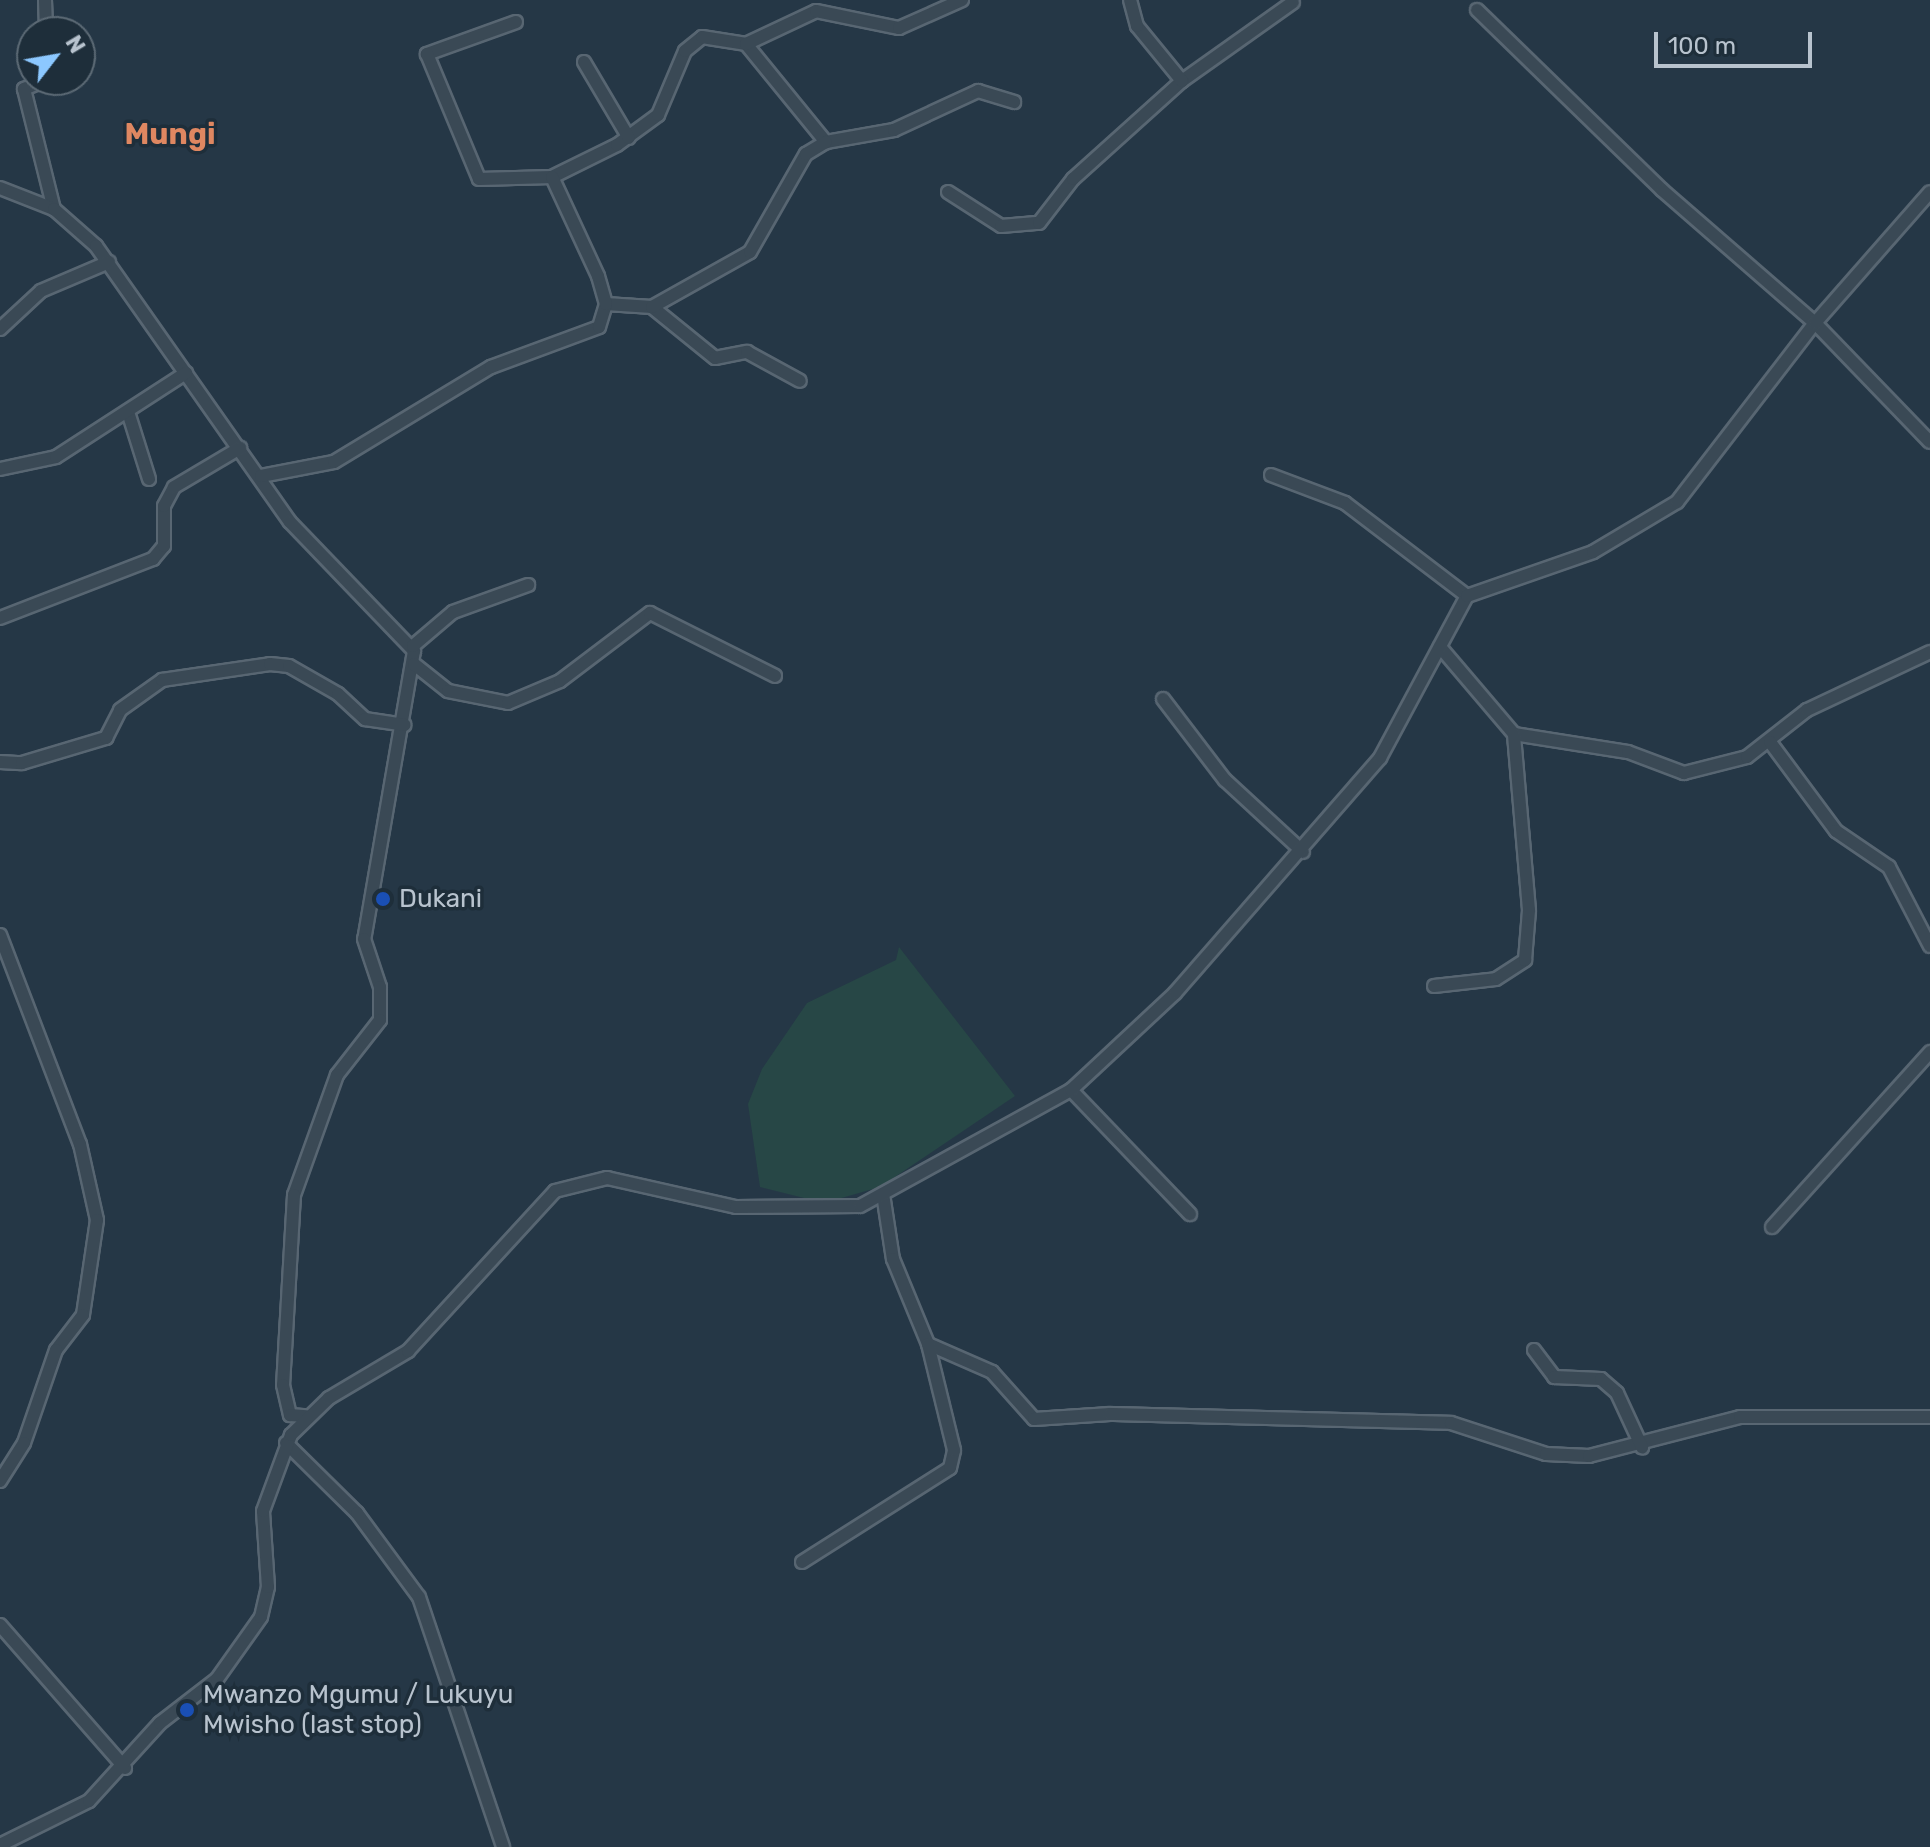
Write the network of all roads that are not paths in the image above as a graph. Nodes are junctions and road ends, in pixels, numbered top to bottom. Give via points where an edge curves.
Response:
1 (962, 0) edge
2 (1130, 0) edge
3 (1293, 2) dead end
4 (1477, 10) dead end
5 (516, 22) dead end
6 (746, 44) junction
7 (584, 62) dead end
8 (1182, 81) junction
9 (26, 96) edge
10 (1014, 102) dead end
11 (629, 138) junction
12 (826, 142) junction
13 (552, 177) junction
14 (0, 188) edge
15 (948, 192) dead end
16 (1930, 192) edge
17 (54, 209) junction
18 (109, 262) junction
19 (606, 304) junction
20 (652, 307) junction
21 (1815, 323) junction
22 (0, 329) edge
23 (186, 373) junction
24 (800, 381) dead end
25 (129, 415) junction
26 (1930, 442) edge
27 (240, 448) junction
28 (0, 469) edge
29 (1271, 475) dead end
30 (261, 476) junction
31 (149, 479) dead end
32 (528, 585) dead end
33 (1467, 596) junction
34 (0, 618) edge
35 (413, 646) junction
36 (1440, 647) junction
37 (1930, 652) edge
38 (414, 664) junction
39 (775, 676) dead end
40 (1163, 699) dead end
41 (405, 725) junction
42 (1514, 734) junction
43 (1770, 742) junction
44 (0, 762) edge
45 (1303, 852) junction
46 (0, 935) edge
47 (1930, 946) edge
48 (1434, 986) dead end
49 (1930, 1052) edge
50 (1071, 1090) junction
51 (883, 1194) junction
52 (1190, 1214) dead end
53 (1772, 1227) dead end
54 (928, 1344) junction
55 (1534, 1350) dead end
56 (306, 1416) junction
57 (1930, 1417) edge
58 (286, 1443) junction
59 (1642, 1447) junction
60 (0, 1481) edge
61 (802, 1562) dead end
62 (0, 1625) edge
63 (125, 1768) junction
64 (0, 1845) edge
65 (503, 1847) edge

1 - 6 street via 899,28 816,11
2 - 8 street via 1137,26
3 - 8 street
4 - 21 street via 1662,190
5 - 13 street via 432,50 426,60 479,179
6 - 11 street via 693,40 658,115
6 - 12 street
7 - 11 street
8 - 15 street via 1073,179 1039,223 1001,226
9 - 17 street
10 - 12 street via 978,91 894,130
11 - 13 street
12 - 20 street via 806,154 750,252
13 - 19 street
14 - 17 street
16 - 21 street
17 - 18 street
18 - 22 street via 41,291
18 - 23 street
19 - 20 street
19 - 30 street via 606,316 590,333 491,367 346,456 304,472
20 - 24 street via 715,358 747,352
21 - 26 street
21 - 33 street via 1677,502 1593,552
23 - 25 street
23 - 27 street
25 - 28 street via 103,422 56,457
25 - 31 street
27 - 30 street
27 - 34 street via 174,487 164,506 164,546 153,559
29 - 33 street via 1345,503
30 - 35 street via 355,596
32 - 35 street via 453,612
33 - 36 street
35 - 38 street
36 - 42 street
36 - 45 street via 1380,758
37 - 43 street via 1807,710
38 - 39 street via 448,691 508,703 560,681 650,613
38 - 41 street
40 - 45 street via 1225,780
41 - 44 street via 365,719 315,681 270,664 162,680 120,710 108,737 22,763
41 - 56 street via 364,939 380,987 380,1020 337,1075 294,1195 284,1405 290,1415
42 - 43 street via 1628,752 1684,773 1747,757
42 - 48 street via 1529,910 1525,960 1496,979
43 - 47 street via 1836,831 1889,867
45 - 50 street via 1152,1017
46 - 60 street via 80,1144 97,1220 83,1315 56,1350 24,1443
49 - 53 street
50 - 51 street via 954,1148
50 - 52 street
51 - 54 street via 893,1259
51 - 56 street via 834,1209 746,1207 652,1183 572,1183 537,1207 408,1351
54 - 59 street via 992,1372 1034,1419 1110,1414 1451,1423 1546,1454
54 - 61 street via 954,1450 950,1468
55 - 59 street via 1554,1377 1601,1379 1617,1393
56 - 58 street
57 - 59 street via 1740,1417
58 - 63 street via 263,1511 268,1587 261,1617 217,1679 160,1723
58 - 65 street via 357,1513 419,1597
62 - 63 street
63 - 64 street via 68,1816

